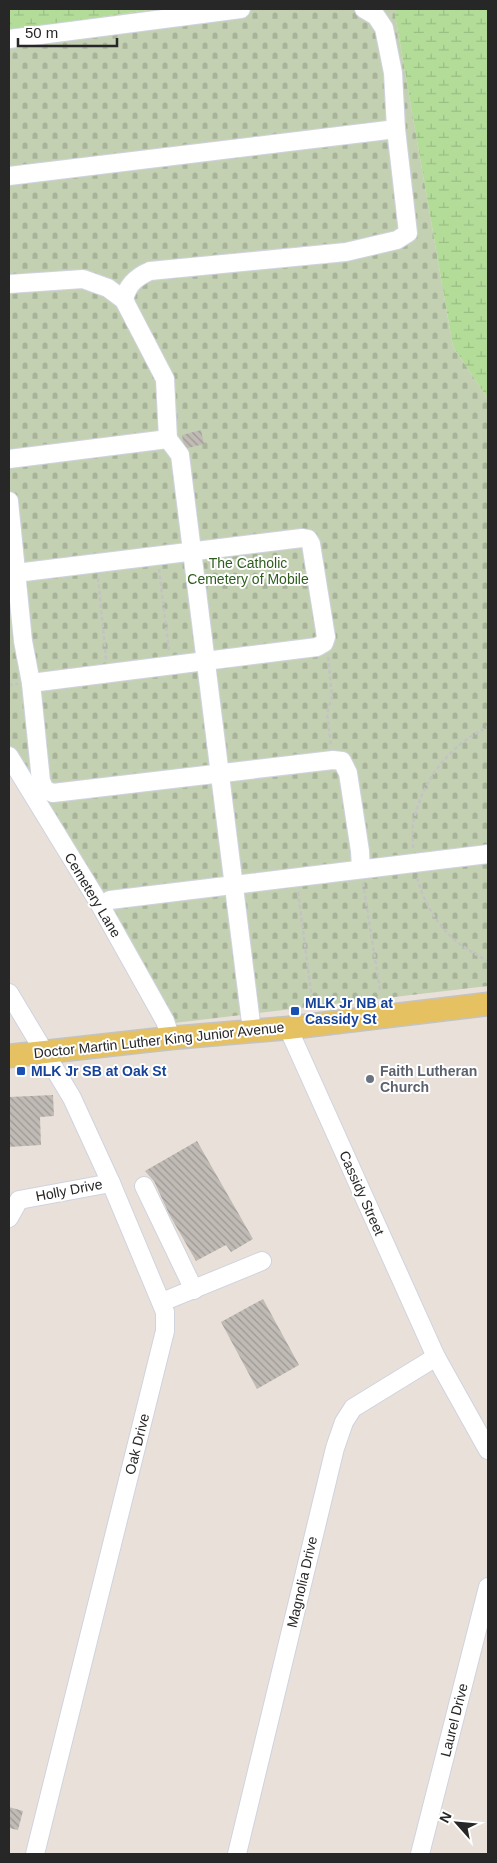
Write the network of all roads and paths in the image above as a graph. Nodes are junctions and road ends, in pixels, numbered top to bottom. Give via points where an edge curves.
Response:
1 (240, 9) edge
2 (364, 9) edge
3 (9, 39) edge
4 (396, 129) junction
5 (9, 176) edge
6 (9, 284) edge
7 (124, 300) junction
8 (168, 439) junction
9 (9, 458) edge
10 (9, 501) edge
11 (192, 551) junction
12 (157, 555) junction
13 (96, 563) junction
14 (16, 574) junction
15 (324, 643) junction
16 (206, 661) junction
17 (170, 665) junction
18 (107, 673) junction
19 (31, 683) junction
20 (488, 727) edge
21 (9, 756) edge
22 (332, 760) junction
23 (220, 773) junction
24 (488, 854) edge
25 (413, 863) junction
26 (361, 869) junction
27 (296, 877) junction
28 (234, 885) junction
29 (110, 900) dead end
30 (488, 961) edge
31 (380, 990) dead end
32 (9, 993) edge
33 (312, 999) dead end
34 (488, 1004) edge
35 (288, 1028) junction
36 (252, 1031) junction
37 (171, 1038) junction
38 (45, 1051) junction
39 (9, 1056) edge
40 (111, 1182) junction
41 (144, 1186) dead end
42 (9, 1218) edge
43 (262, 1261) dead end
44 (194, 1290) junction
45 (162, 1302) junction
46 (436, 1357) junction
47 (488, 1450) edge
48 (488, 1587) edge
49 (35, 1854) edge
50 (238, 1854) edge
51 (420, 1854) edge

1 - 3 street
2 - 4 street via 376,16 384,28 393,73
4 - 5 street
4 - 7 street via 408,233 403,237 346,252 150,272 132,283
6 - 7 street via 83,279 108,288
7 - 8 street via 165,379
8 - 9 street
8 - 11 street via 180,455
10 - 14 street
11 - 12 street
11 - 15 street via 308,539 326,637
11 - 16 street
12 - 13 street
12 - 17 path
13 - 14 street
13 - 18 path
14 - 19 street
15 - 16 street via 317,647
15 - 22 path via 328,650 332,697 327,712
16 - 17 street
16 - 23 street
17 - 18 street
18 - 19 street
19 - 23 street via 44,790 53,793
20 - 25 path via 472,734 444,758 423,790 413,825
21 - 37 street, Cemetery Lane via 99,903 165,1021
22 - 23 street
22 - 26 street via 342,761 348,773
23 - 28 street
24 - 25 street
25 - 26 street
25 - 30 path via 422,894 438,922 461,944
26 - 27 street
26 - 31 path
27 - 28 street
27 - 33 path
28 - 29 street
28 - 36 street
32 - 38 street, Oak Drive
34 - 35 main road, Doctor Martin Luther King Junior Avenue
35 - 36 main road, Doctor Martin Luther King Junior Avenue
35 - 46 street, Cassidy Street
36 - 37 main road, Doctor Martin Luther King Junior Avenue
37 - 38 main road, Doctor Martin Luther King Junior Avenue
38 - 39 main road, Doctor Martin Luther King Junior Avenue
38 - 40 street, Oak Drive via 72,1098
40 - 42 street, Holly Drive via 19,1200
40 - 45 street, Oak Drive
41 - 44 street
43 - 44 street
44 - 45 street
45 - 49 street, Oak Drive via 165,1331
46 - 47 street, Cassidy Street
46 - 50 street, Magnolia Drive via 353,1408 344,1422 332,1458
48 - 51 street, Laurel Drive

